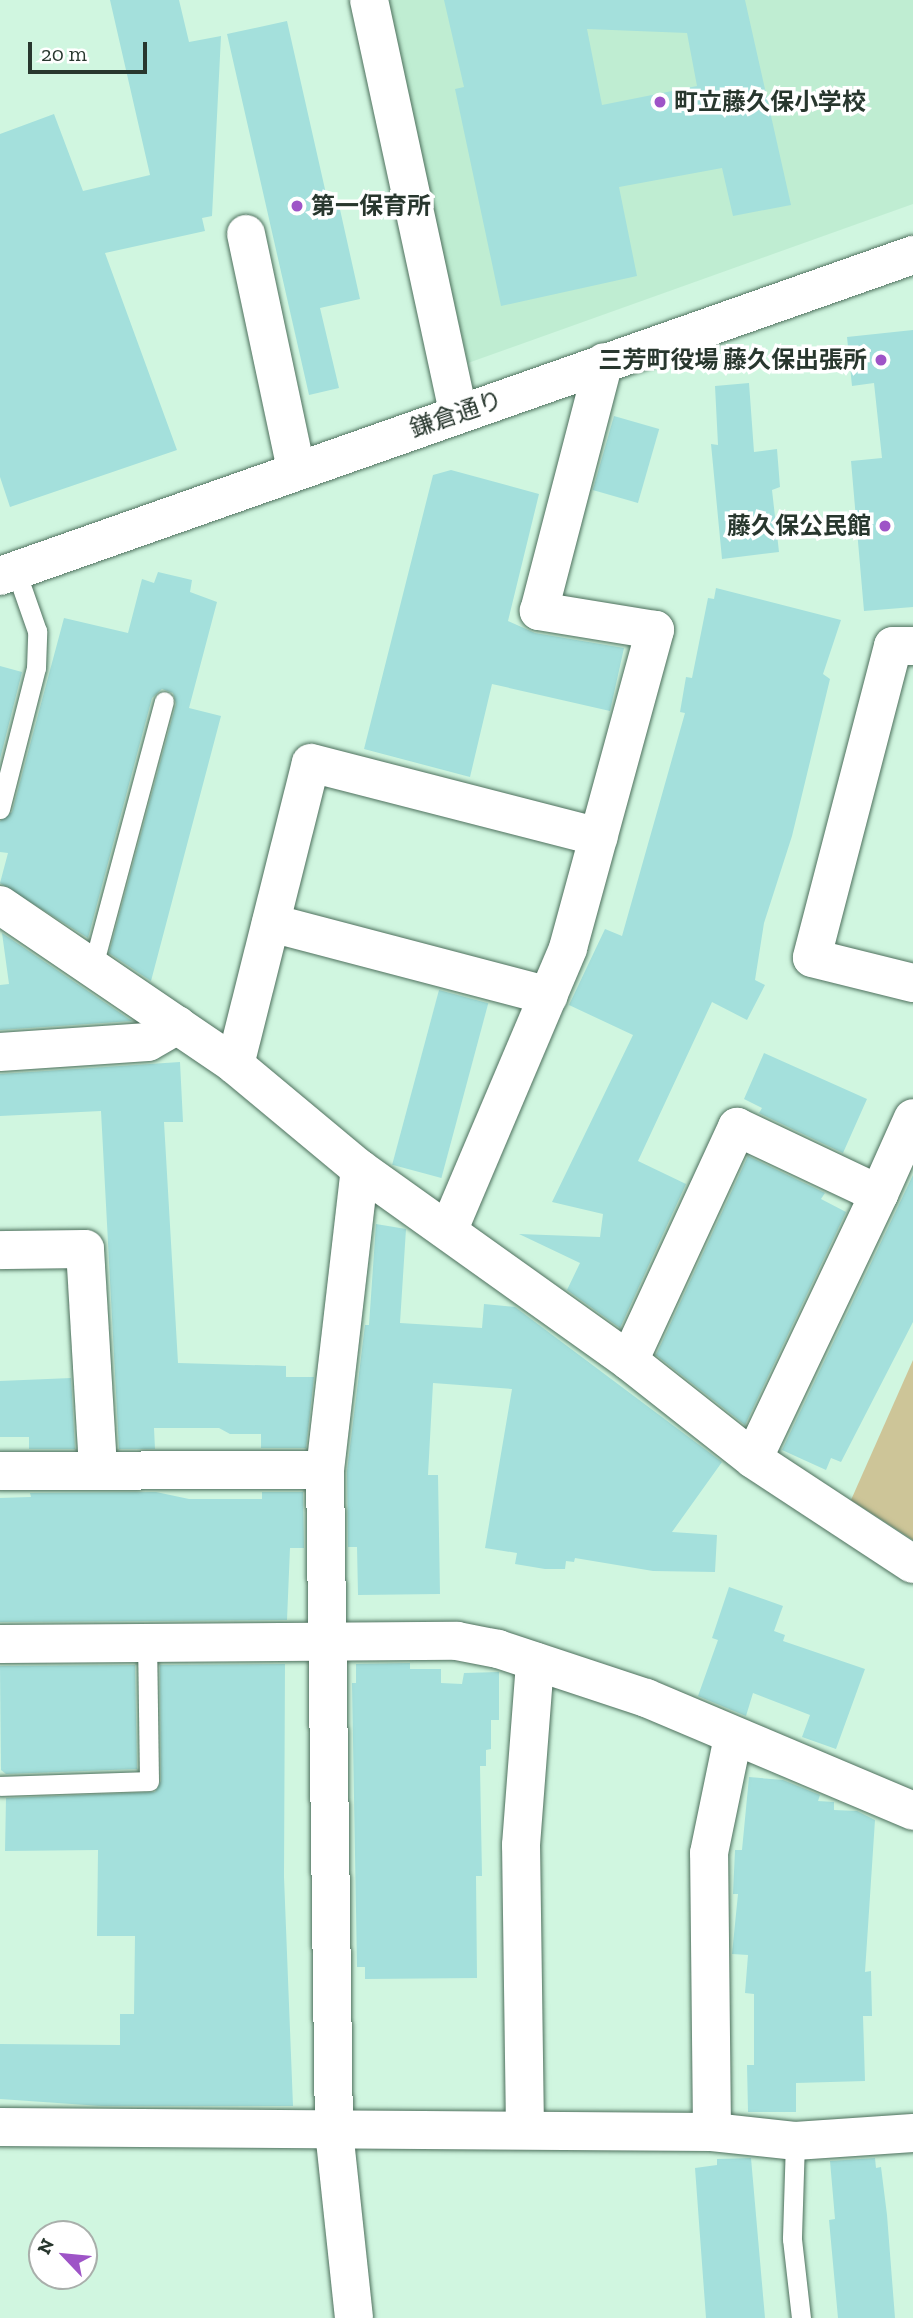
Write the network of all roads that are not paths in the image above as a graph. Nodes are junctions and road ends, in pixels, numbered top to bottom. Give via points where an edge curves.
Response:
1 (369, 0) edge
2 (246, 234) dead end
3 (913, 255) edge
4 (604, 362) junction
5 (458, 414) junction
6 (296, 470) junction
7 (8, 573) edge
8 (913, 646) edge
9 (163, 701) dead end
10 (0, 809) edge
11 (599, 837) junction
12 (0, 905) edge
13 (271, 923) junction
14 (93, 966) junction
15 (913, 983) edge
16 (549, 996) junction
17 (177, 1025) junction
18 (0, 1052) edge
19 (235, 1065) junction
20 (913, 1118) edge
21 (360, 1169) junction
22 (879, 1194) junction
23 (449, 1229) junction
24 (0, 1250) edge
25 (629, 1360) junction
26 (753, 1459) junction
27 (325, 1469) junction
28 (99, 1470) junction
29 (0, 1471) edge
30 (913, 1564) edge
31 (327, 1640) junction
32 (148, 1641) junction
33 (0, 1644) edge
34 (535, 1662) junction
35 (733, 1737) junction
36 (0, 1786) edge
37 (913, 1811) edge
38 (0, 2127) edge
39 (525, 2129) junction
40 (334, 2131) junction
41 (712, 2132) junction
42 (913, 2133) edge
43 (795, 2141) junction
44 (354, 2318) edge
45 (801, 2318) edge

1 - 5 street
2 - 6 street
3 - 4 street, 鎌倉通り
4 - 5 street, 鎌倉通り
4 - 11 street via 539,611 655,629
5 - 6 street, 鎌倉通り
6 - 7 street, 鎌倉通り
7 - 10 lane via 37,631 36,668
8 - 15 street via 893,646 812,958
9 - 14 lane
11 - 13 street via 311,763
11 - 16 street via 568,948
12 - 14 street
13 - 16 street
13 - 19 street
14 - 17 street
16 - 23 street
17 - 18 street via 148,1042
17 - 19 street
19 - 21 street
20 - 22 street
21 - 23 street
21 - 27 street
22 - 25 street via 737,1127
22 - 26 street
23 - 25 street
24 - 28 street via 85,1249
25 - 26 street
26 - 30 street
27 - 28 street
27 - 31 street
28 - 29 street
31 - 32 street
31 - 34 street via 457,1642
31 - 40 street
32 - 33 street
32 - 36 lane via 149,1780
34 - 35 street via 646,1698
34 - 39 street via 521,1844
35 - 37 street
35 - 41 street via 709,1853
38 - 40 street
39 - 40 street
39 - 41 street
40 - 44 street
41 - 43 street
42 - 43 street
43 - 45 lane via 792,2239

